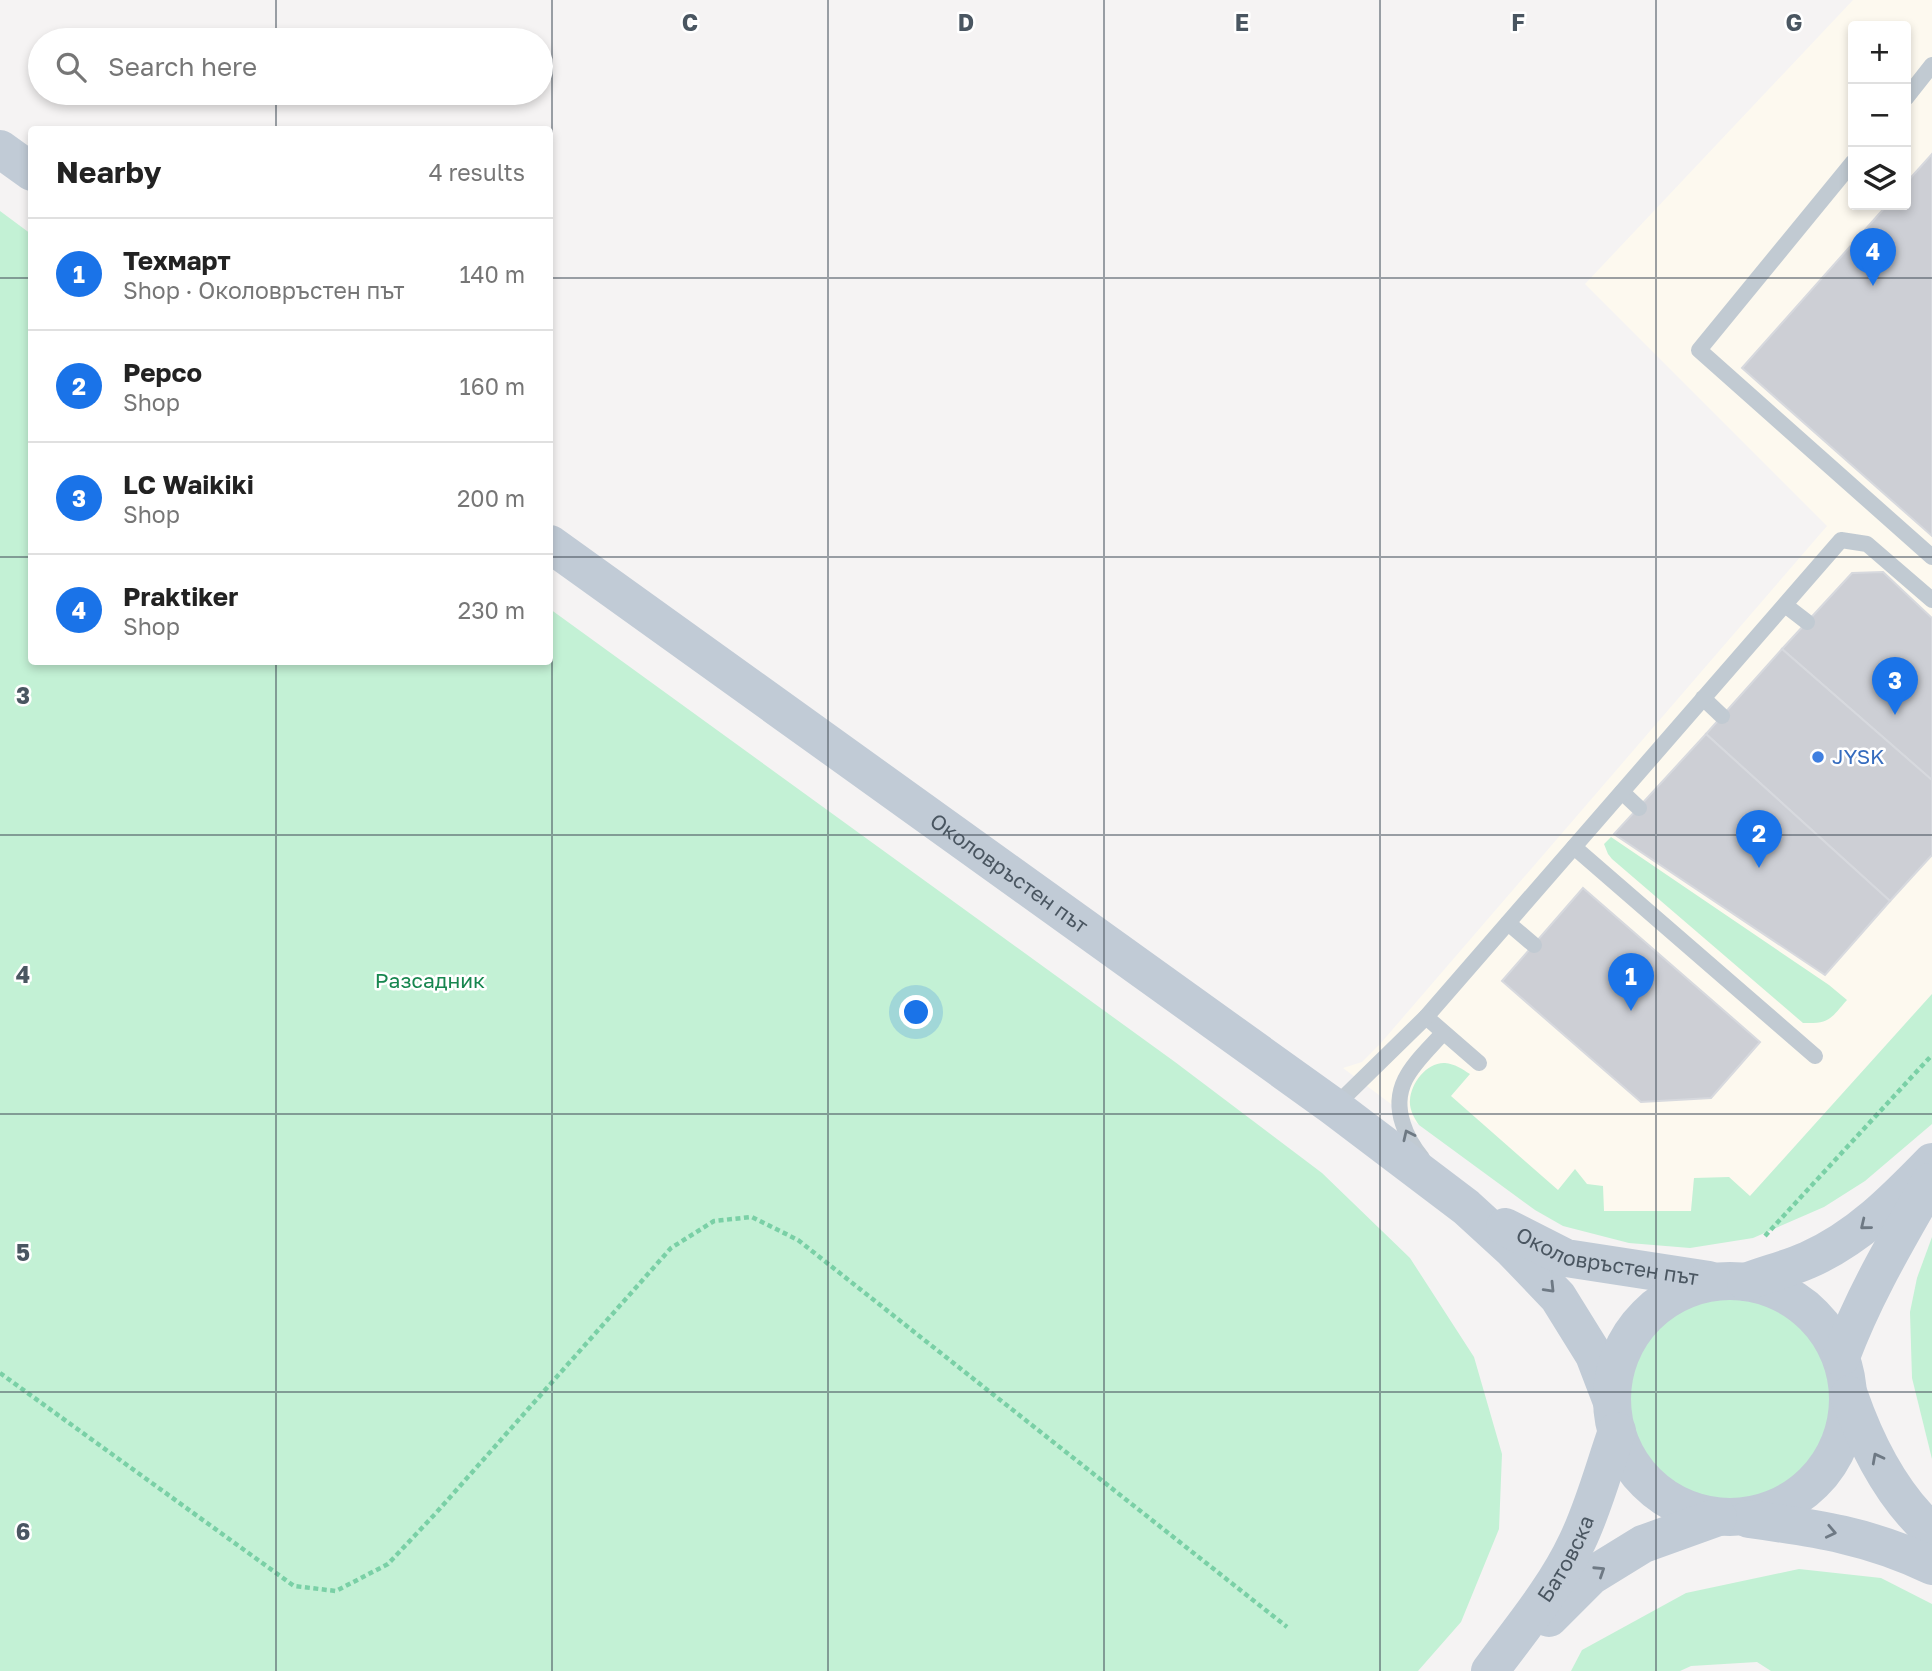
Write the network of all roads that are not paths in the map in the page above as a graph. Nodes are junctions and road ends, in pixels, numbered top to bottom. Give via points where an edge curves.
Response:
1 (1932, 65) edge
2 (1911, 92) edge
3 (0, 149) edge
4 (1848, 168) edge
5 (28, 169) edge
6 (553, 546) edge
7 (1932, 557) edge
8 (1932, 600) edge
9 (1785, 605) junction
10 (1807, 622) dead end
11 (1703, 698) junction
12 (1722, 716) dead end
13 (1622, 792) junction
14 (1639, 808) dead end
15 (1574, 847) junction
16 (1508, 923) junction
17 (1534, 945) dead end
18 (1426, 1017) junction
19 (1443, 1033) junction
20 (1815, 1056) dead end
21 (1479, 1063) dead end
22 (1334, 1107) junction
23 (1932, 1162) edge
24 (1932, 1179) edge
25 (1466, 1207) junction
26 (1731, 1282) junction
27 (1845, 1375) junction
28 (1614, 1417) junction
29 (1729, 1517) junction
30 (1932, 1532) edge
31 (1932, 1566) edge
32 (1490, 1671) edge
33 (1500, 1671) edge

1 - 2 lane
3 - 5 main road
4 - 7 lane via 1699,350
6 - 22 main road, Околовръстен път
8 - 9 lane via 1867,544 1841,540
9 - 10 lane
9 - 11 lane
11 - 12 lane
11 - 13 lane
13 - 14 lane
13 - 15 lane
15 - 16 lane
15 - 20 lane
16 - 17 lane
16 - 18 lane
18 - 19 lane
18 - 22 lane
19 - 21 lane
25 -> 19 lane via 1416,1152 1399,1112 1401,1086
22 - 25 main road, Околовръстен път
23 -> 26 main road via 1892,1203 1848,1238 1808,1260
24 - 27 main road via 1855,1319
25 - 26 main road, Околовръстен път via 1566,1258
25 -> 28 main road, Околовръстен път via 1558,1297 1594,1354
26 - 27 main road via 1777,1290 1804,1307 1826,1329
26 - 28 main road via 1699,1284 1667,1298 1641,1321 1622,1351 1613,1384
27 - 29 main road via 1849,1408 1843,1438 1820,1477 1784,1505 1755,1516
30 -> 27 main road via 1885,1475 1865,1437
28 - 29 main road via 1631,1463 1654,1490 1684,1508
28 - 32 main road, Батовска via 1593,1506 1577,1544
29 -> 31 main road via 1868,1540
33 -> 29 main road, Батовска via 1591,1576 1643,1544

